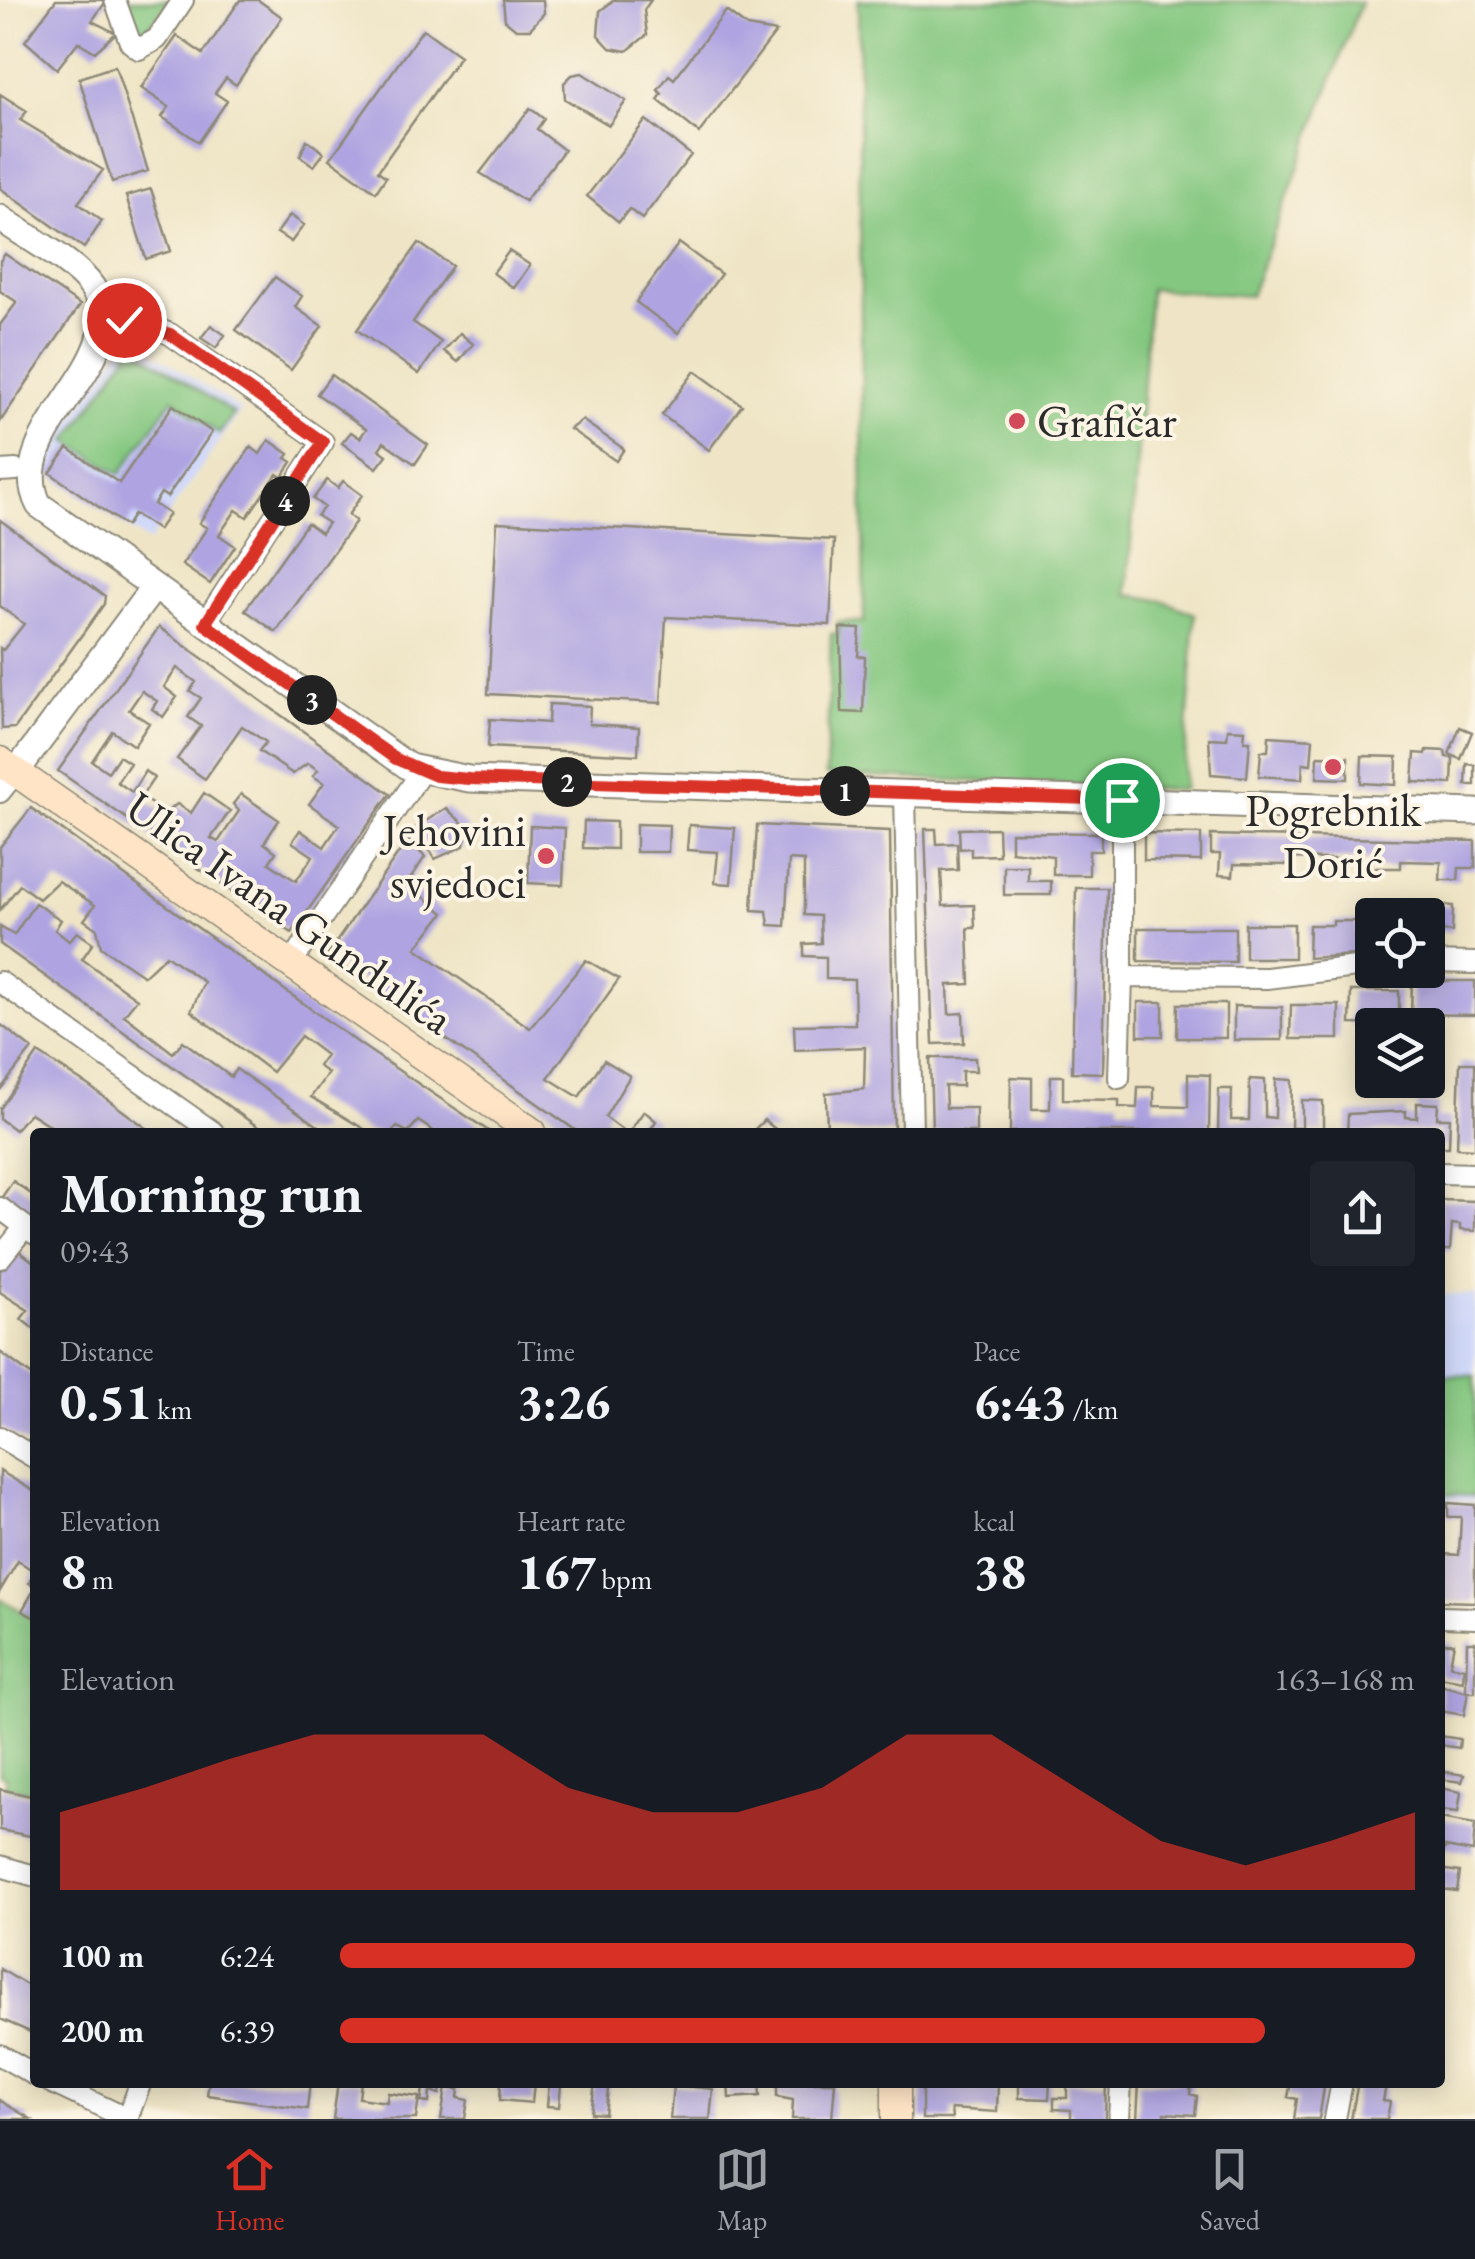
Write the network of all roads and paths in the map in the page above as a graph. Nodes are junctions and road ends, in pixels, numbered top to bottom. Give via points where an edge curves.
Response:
1 (115, 0) edge
2 (183, 0) edge
3 (0, 218) edge
4 (101, 317) junction
5 (8, 470) edge
6 (154, 586) junction
7 (205, 624) junction
8 (422, 771) junction
9 (5, 775) edge
10 (905, 793) junction
11 (1122, 800) junction
12 (1475, 812) edge
13 (1445, 962) edge
14 (1475, 963) edge
15 (289, 966) junction
16 (1355, 967) edge
17 (1122, 977) junction
18 (0, 982) edge
19 (1119, 1078) dead end
20 (207, 1128) edge
21 (526, 1128) edge
22 (912, 1128) edge
23 (1445, 1173) edge
24 (1475, 1174) edge
25 (0, 1208) edge
26 (30, 1230) edge
27 (0, 1258) edge
28 (0, 1437) edge
29 (30, 1455) edge
30 (1445, 1617) edge
31 (1475, 1618) edge
32 (0, 1866) edge
33 (30, 1875) edge
34 (0, 2055) edge
35 (30, 2072) edge
36 (63, 2088) edge
37 (139, 2088) edge
38 (896, 2088) edge
39 (1121, 2088) edge
40 (1341, 2088) edge
41 (128, 2119) edge
42 (896, 2119) edge
43 (1119, 2119) edge
44 (1335, 2119) edge

1 - 2 street via 130,42 139,49 158,39
3 - 4 street via 89,283
4 - 5 street via 96,336 24,430
4 - 7 street via 143,322 170,334 323,442
5 - 6 street via 28,496
6 - 7 street
6 - 9 street
7 - 8 street
8 - 10 street via 469,779
8 - 15 street
9 - 15 main road, Ulica Ivana Gundulića
10 - 11 street
10 - 22 street
11 - 12 street
11 - 17 street
13 - 14 street
15 - 21 main road, Ulica Ivana Gundulića
16 - 17 street via 1266,978
17 - 19 street
18 - 20 street
23 - 24 street
25 - 26 street
26 - 27 street
28 - 29 street
30 - 31 street
32 - 33 street
34 - 35 street
36 - 41 street
37 - 41 street
38 - 42 main road
39 - 43 street
40 - 44 street

